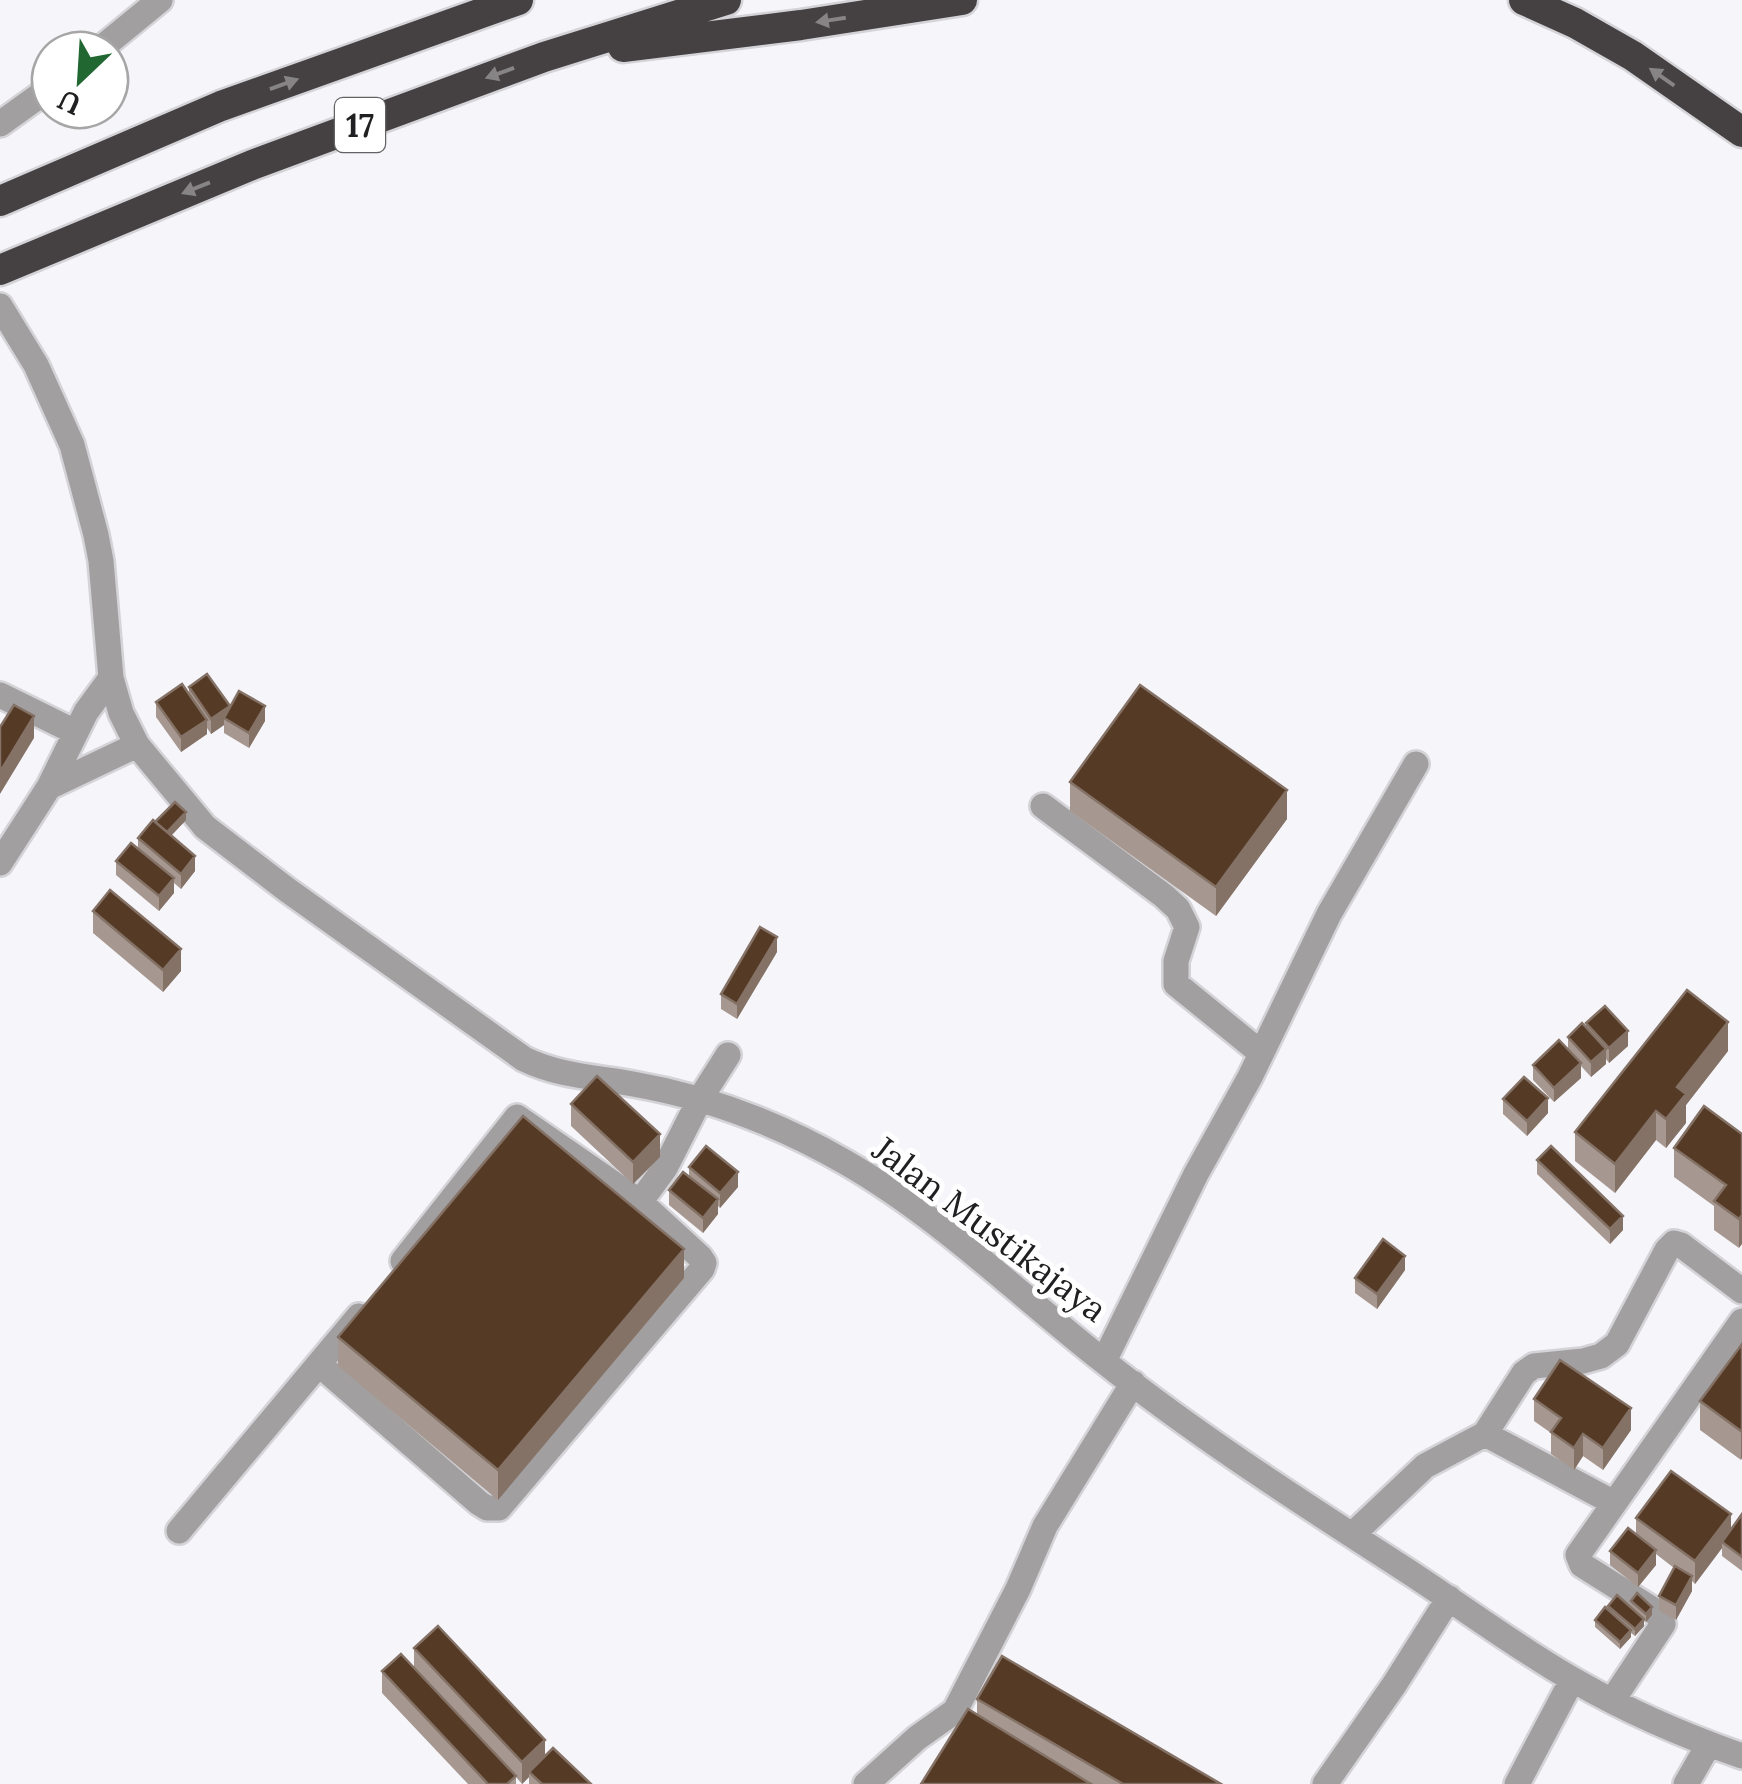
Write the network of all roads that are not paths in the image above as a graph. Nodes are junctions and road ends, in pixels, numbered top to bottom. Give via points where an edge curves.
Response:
1 (160, 0) edge
2 (518, 0) edge
3 (726, 0) edge
4 (962, 0) edge
5 (1524, 0) edge
6 (123, 30) edge
7 (544, 57) junction
8 (30, 102) edge
9 (0, 124) edge
10 (1742, 132) edge
11 (0, 201) edge
12 (0, 270) edge
13 (0, 306) edge
14 (111, 678) junction
15 (0, 695) edge
16 (75, 732) junction
17 (137, 746) junction
18 (1416, 764) dead end
19 (49, 787) junction
20 (1043, 806) dead end
21 (0, 864) edge
22 (1261, 1053) junction
23 (728, 1055) dead end
24 (700, 1099) junction
25 (640, 1202) junction
26 (1742, 1291) edge
27 (1742, 1321) edge
28 (1104, 1361) junction
29 (320, 1365) junction
30 (1133, 1382) junction
31 (1485, 1434) junction
32 (1614, 1503) junction
33 (179, 1531) dead end
34 (1352, 1535) junction
35 (1449, 1598) junction
36 (1572, 1680) junction
37 (1612, 1701) junction
38 (1708, 1744) junction
39 (1742, 1756) edge
40 (866, 1784) edge
41 (1326, 1784) edge
42 (1516, 1784) edge
43 (1686, 1784) edge

1 - 6 street
11 -> 2 highway, 17 via 221,106
3 - 7 highway, 17
4 -> 7 highway
10 -> 5 highway via 1633,56
7 -> 12 highway, 17 via 252,165
8 - 9 street
13 - 14 street, Jalan Mustikajaya via 72,445 101,561
14 - 16 street
14 - 17 street, Jalan Mustikajaya
15 - 16 street
16 - 19 street
17 - 19 street
17 - 24 street, Jalan Mustikajaya via 205,826 524,1059 545,1069
18 - 22 street via 1329,914
19 - 21 street
20 - 22 street via 1178,909 1187,927 1176,984
22 - 28 street
23 - 24 street
24 - 25 street
24 - 28 street, Jalan Mustikajaya via 781,1128 847,1163 938,1224
25 - 29 street via 517,1117
25 - 29 street via 700,1257 702,1269 500,1508 479,1503
26 - 31 street via 1674,1243 1617,1344 1601,1356 1534,1366
27 - 32 street
28 - 30 street, Jalan Mustikajaya
29 - 33 street
30 - 34 street, Jalan Mustikajaya
30 - 40 street via 1045,1526 955,1711
31 - 32 street
31 - 34 street via 1425,1466
32 - 37 street via 1578,1555 1582,1565 1654,1611 1663,1624
34 - 35 street, Jalan Mustikajaya
35 - 36 street, Jalan Mustikajaya
35 - 41 street
36 - 37 street, Jalan Mustikajaya
36 - 42 street
37 - 38 street, Jalan Mustikajaya
38 - 39 street, Jalan Mustikajaya
38 - 43 street

